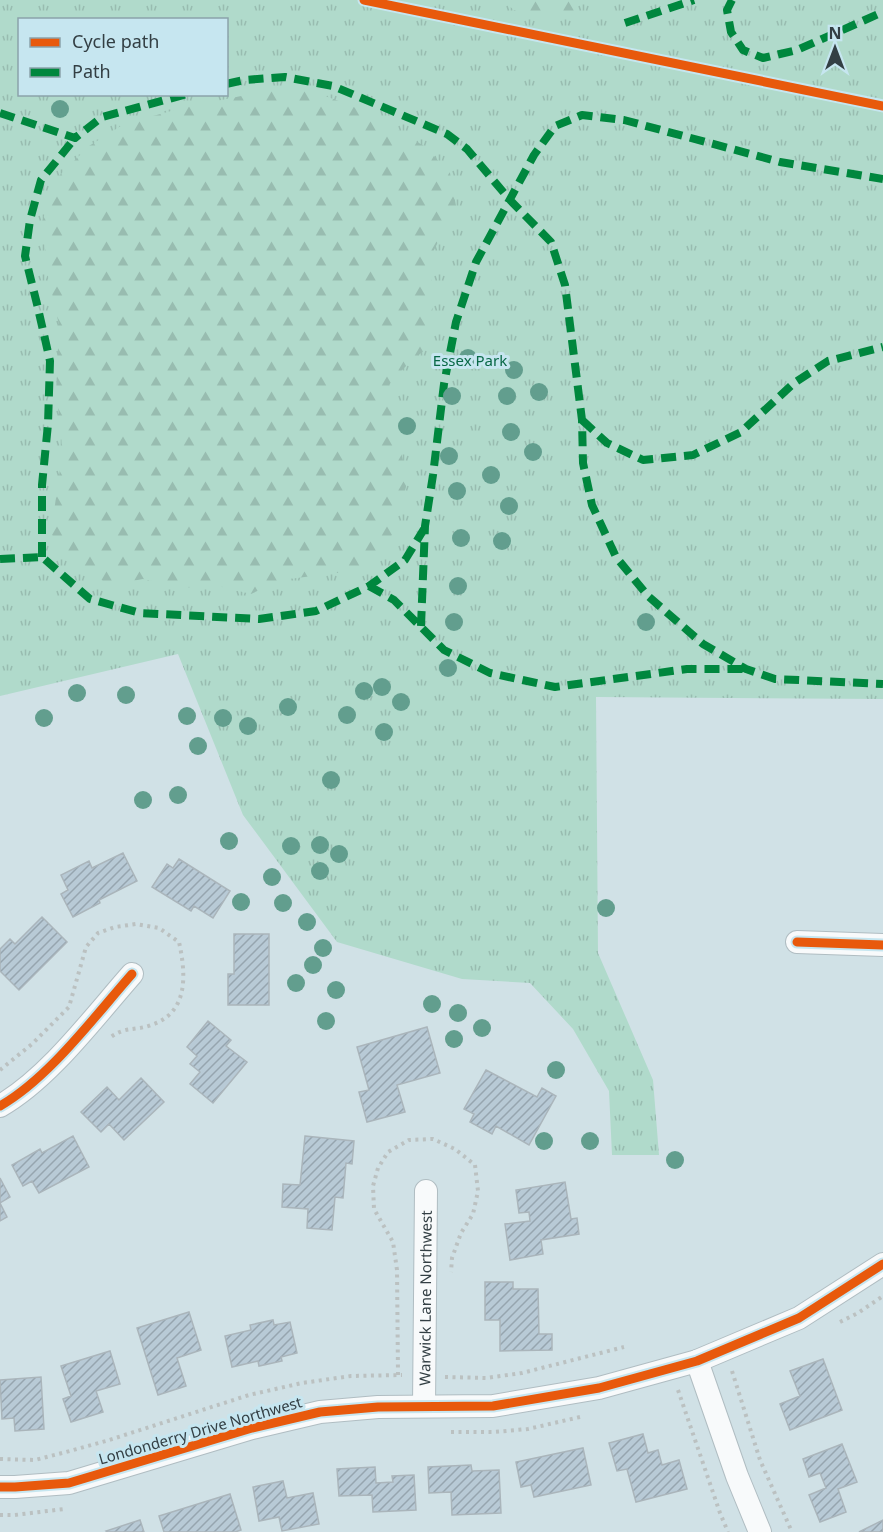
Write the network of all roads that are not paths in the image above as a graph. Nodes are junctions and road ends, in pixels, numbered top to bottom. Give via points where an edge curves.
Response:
1 (797, 942) dead end
2 (883, 945) edge
3 (132, 974) dead end
4 (0, 1106) edge
5 (426, 1191) dead end
6 (883, 1264) edge
7 (697, 1361) junction
8 (424, 1406) junction
9 (0, 1487) edge
10 (760, 1532) edge

1 - 2 street
3 - 4 street via 56,1059 15,1098
5 - 8 street, Warwick Lane Northwest
6 - 7 street, Londonderry Drive Northwest via 799,1318
7 - 8 street, Londonderry Drive Northwest via 550,1397 493,1406
7 - 10 street
8 - 9 street, Londonderry Drive Northwest via 320,1412 252,1428 69,1483

